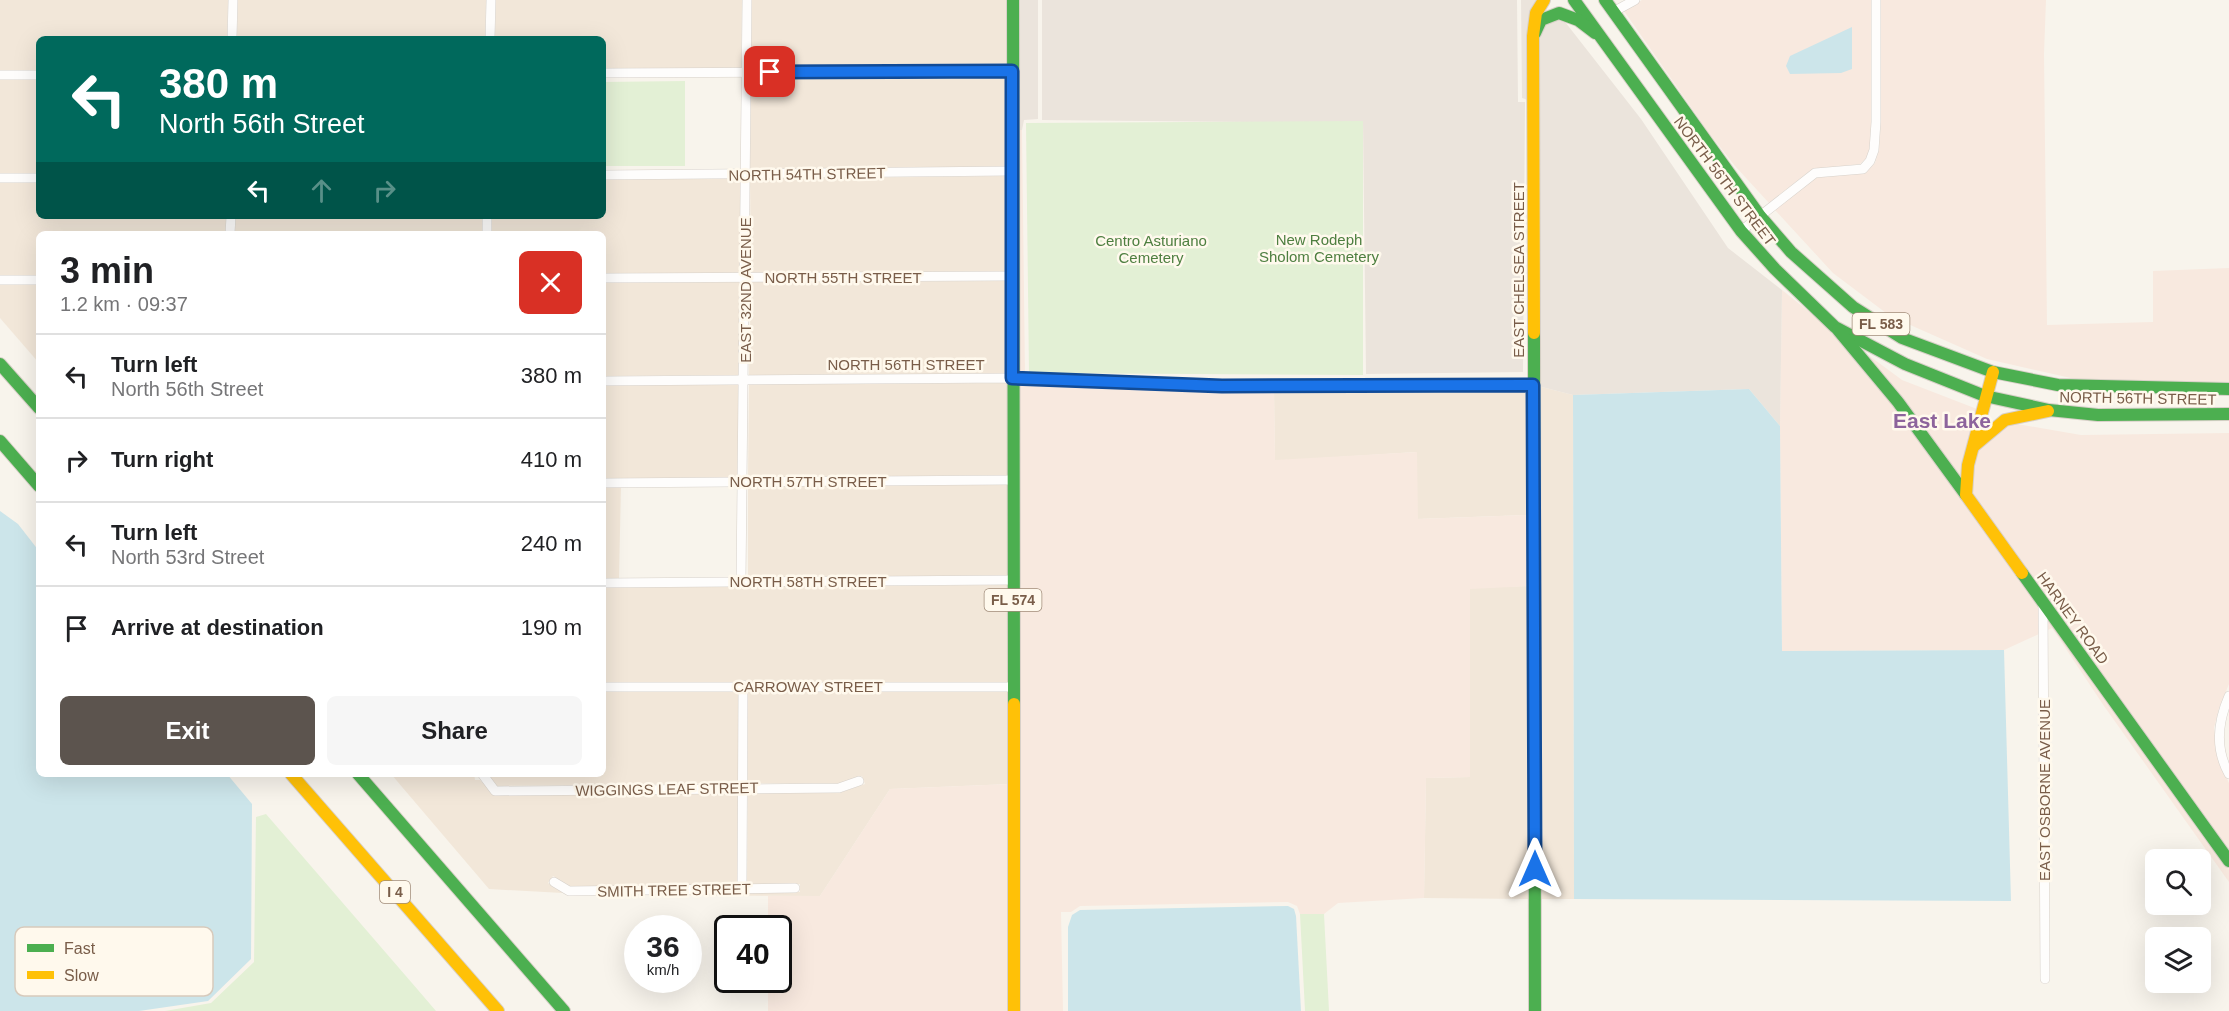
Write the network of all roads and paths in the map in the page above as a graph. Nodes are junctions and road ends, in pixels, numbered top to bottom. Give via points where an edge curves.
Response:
1 (233, 0) edge
2 (491, 0) edge
3 (747, 0) edge
4 (1013, 0) edge
5 (1544, 0) edge
6 (1574, 0) edge
7 (1605, 0) edge
8 (1635, 0) edge
9 (1876, 0) edge
10 (1613, 12) junction
11 (232, 36) edge
12 (490, 36) edge
13 (1599, 36) junction
14 (1533, 40) junction
15 (1012, 71) junction
16 (746, 72) junction
17 (606, 73) edge
18 (0, 75) edge
19 (36, 75) edge
20 (1012, 171) junction
21 (746, 174) junction
22 (606, 175) edge
23 (0, 178) edge
24 (36, 178) edge
25 (1760, 216) junction
26 (1741, 231) junction
27 (1012, 276) junction
28 (606, 278) edge
29 (746, 278) junction
30 (0, 280) edge
31 (36, 280) edge
32 (1835, 327) junction
33 (0, 364) edge
34 (1993, 372) junction
35 (1012, 378) junction
36 (744, 379) junction
37 (606, 381) edge
38 (1533, 385) junction
39 (2229, 389) edge
40 (1985, 396) junction
41 (36, 405) edge
42 (2049, 410) junction
43 (2229, 414) edge
44 (0, 441) edge
45 (1973, 446) junction
46 (1012, 480) junction
47 (742, 482) junction
48 (36, 483) edge
49 (606, 483) edge
50 (1966, 495) junction
51 (1013, 580) junction
52 (741, 581) junction
53 (606, 583) edge
54 (2043, 601) junction
55 (743, 686) junction
56 (606, 687) edge
57 (1014, 687) junction
58 (2229, 696) edge
59 (2229, 774) edge
60 (294, 777) edge
61 (361, 777) edge
62 (484, 777) edge
63 (859, 782) dead end
64 (743, 788) junction
65 (2229, 861) edge
66 (554, 882) dead end
67 (742, 888) junction
68 (795, 888) dead end
69 (516, 956) junction
70 (2045, 979) dead end
71 (498, 1011) edge
72 (564, 1011) edge
73 (570, 1011) edge
74 (1014, 1011) edge
75 (1535, 1011) edge

1 - 11 street
2 - 12 street
3 - 16 street, EAST 32ND AVENUE
4 - 15 main road, FL 574
5 - 14 main road, EAST CHELSEA STREET via 1536,10
6 - 13 main road, NORTH 56TH STREET / FL 583
7 - 10 main road, NORTH 56TH STREET / FL 583
8 - 10 street
9 - 25 street via 1876,122 1870,161 1863,169 1815,173
10 - 25 main road, NORTH 56TH STREET / FL 583
13 - 14 main road via 1559,13 1541,20
13 - 26 main road, NORTH 56TH STREET / FL 583
14 - 38 main road, EAST CHELSEA STREET
15 - 16 street
15 - 20 main road, FL 574
16 - 17 street
16 - 21 street, EAST 32ND AVENUE
18 - 19 street
20 - 21 street, NORTH 54TH STREET
20 - 27 main road, FL 574
21 - 22 street, NORTH 54TH STREET
21 - 29 street, EAST 32ND AVENUE
23 - 24 street
25 - 26 street
25 - 34 main road, NORTH 56TH STREET / FL 583 via 1791,252 1853,307 1902,338
26 - 32 main road, NORTH 56TH STREET / FL 583 via 1774,269
27 - 29 street, NORTH 55TH STREET
27 - 35 main road, FL 574
28 - 29 street, NORTH 55TH STREET
29 - 36 street, EAST 32ND AVENUE
30 - 31 street
32 - 40 main road, NORTH 56TH STREET / FL 583 via 1913,368
32 - 50 main road, HARNEY ROAD via 1898,402
33 - 41 main road
34 - 39 main road, NORTH 56TH STREET / FL 583 via 2058,386
34 - 40 main road
35 - 36 street, NORTH 56TH STREET
35 - 38 street, NORTH 56TH STREET via 1222,386
35 - 46 main road, FL 574
36 - 37 street, NORTH 56TH STREET
36 - 47 street, EAST 32ND AVENUE
38 - 75 main road, EAST CHELSEA STREET
40 - 42 main road, NORTH 56TH STREET / FL 583
40 - 45 main road
42 - 43 main road, NORTH 56TH STREET / FL 583 via 2098,415
42 - 45 main road via 2005,420
44 - 48 main road
45 - 50 main road
46 - 47 street, NORTH 57TH STREET
46 - 51 main road, FL 574
47 - 49 street, NORTH 57TH STREET
47 - 52 street, EAST 32ND AVENUE
50 - 54 main road, HARNEY ROAD
51 - 52 street, NORTH 58TH STREET
51 - 57 main road, FL 574
52 - 53 street, NORTH 58TH STREET
54 - 65 main road, HARNEY ROAD
54 - 70 street, EAST OSBORNE AVENUE
55 - 56 street, CARROWAY STREET
55 - 57 street, CARROWAY STREET
55 - 64 street
57 - 74 main road, FL 574
58 - 59 street via 2219,729 2220,748
60 - 71 main road, I 4
61 - 69 main road
62 - 64 street, WIGGINGS LEAF STREET via 495,791
63 - 64 street, WIGGINGS LEAF STREET via 838,788
64 - 67 street
66 - 67 street, SMITH TREE STREET via 569,891
67 - 68 street, SMITH TREE STREET
69 - 72 main road
69 - 73 main road

